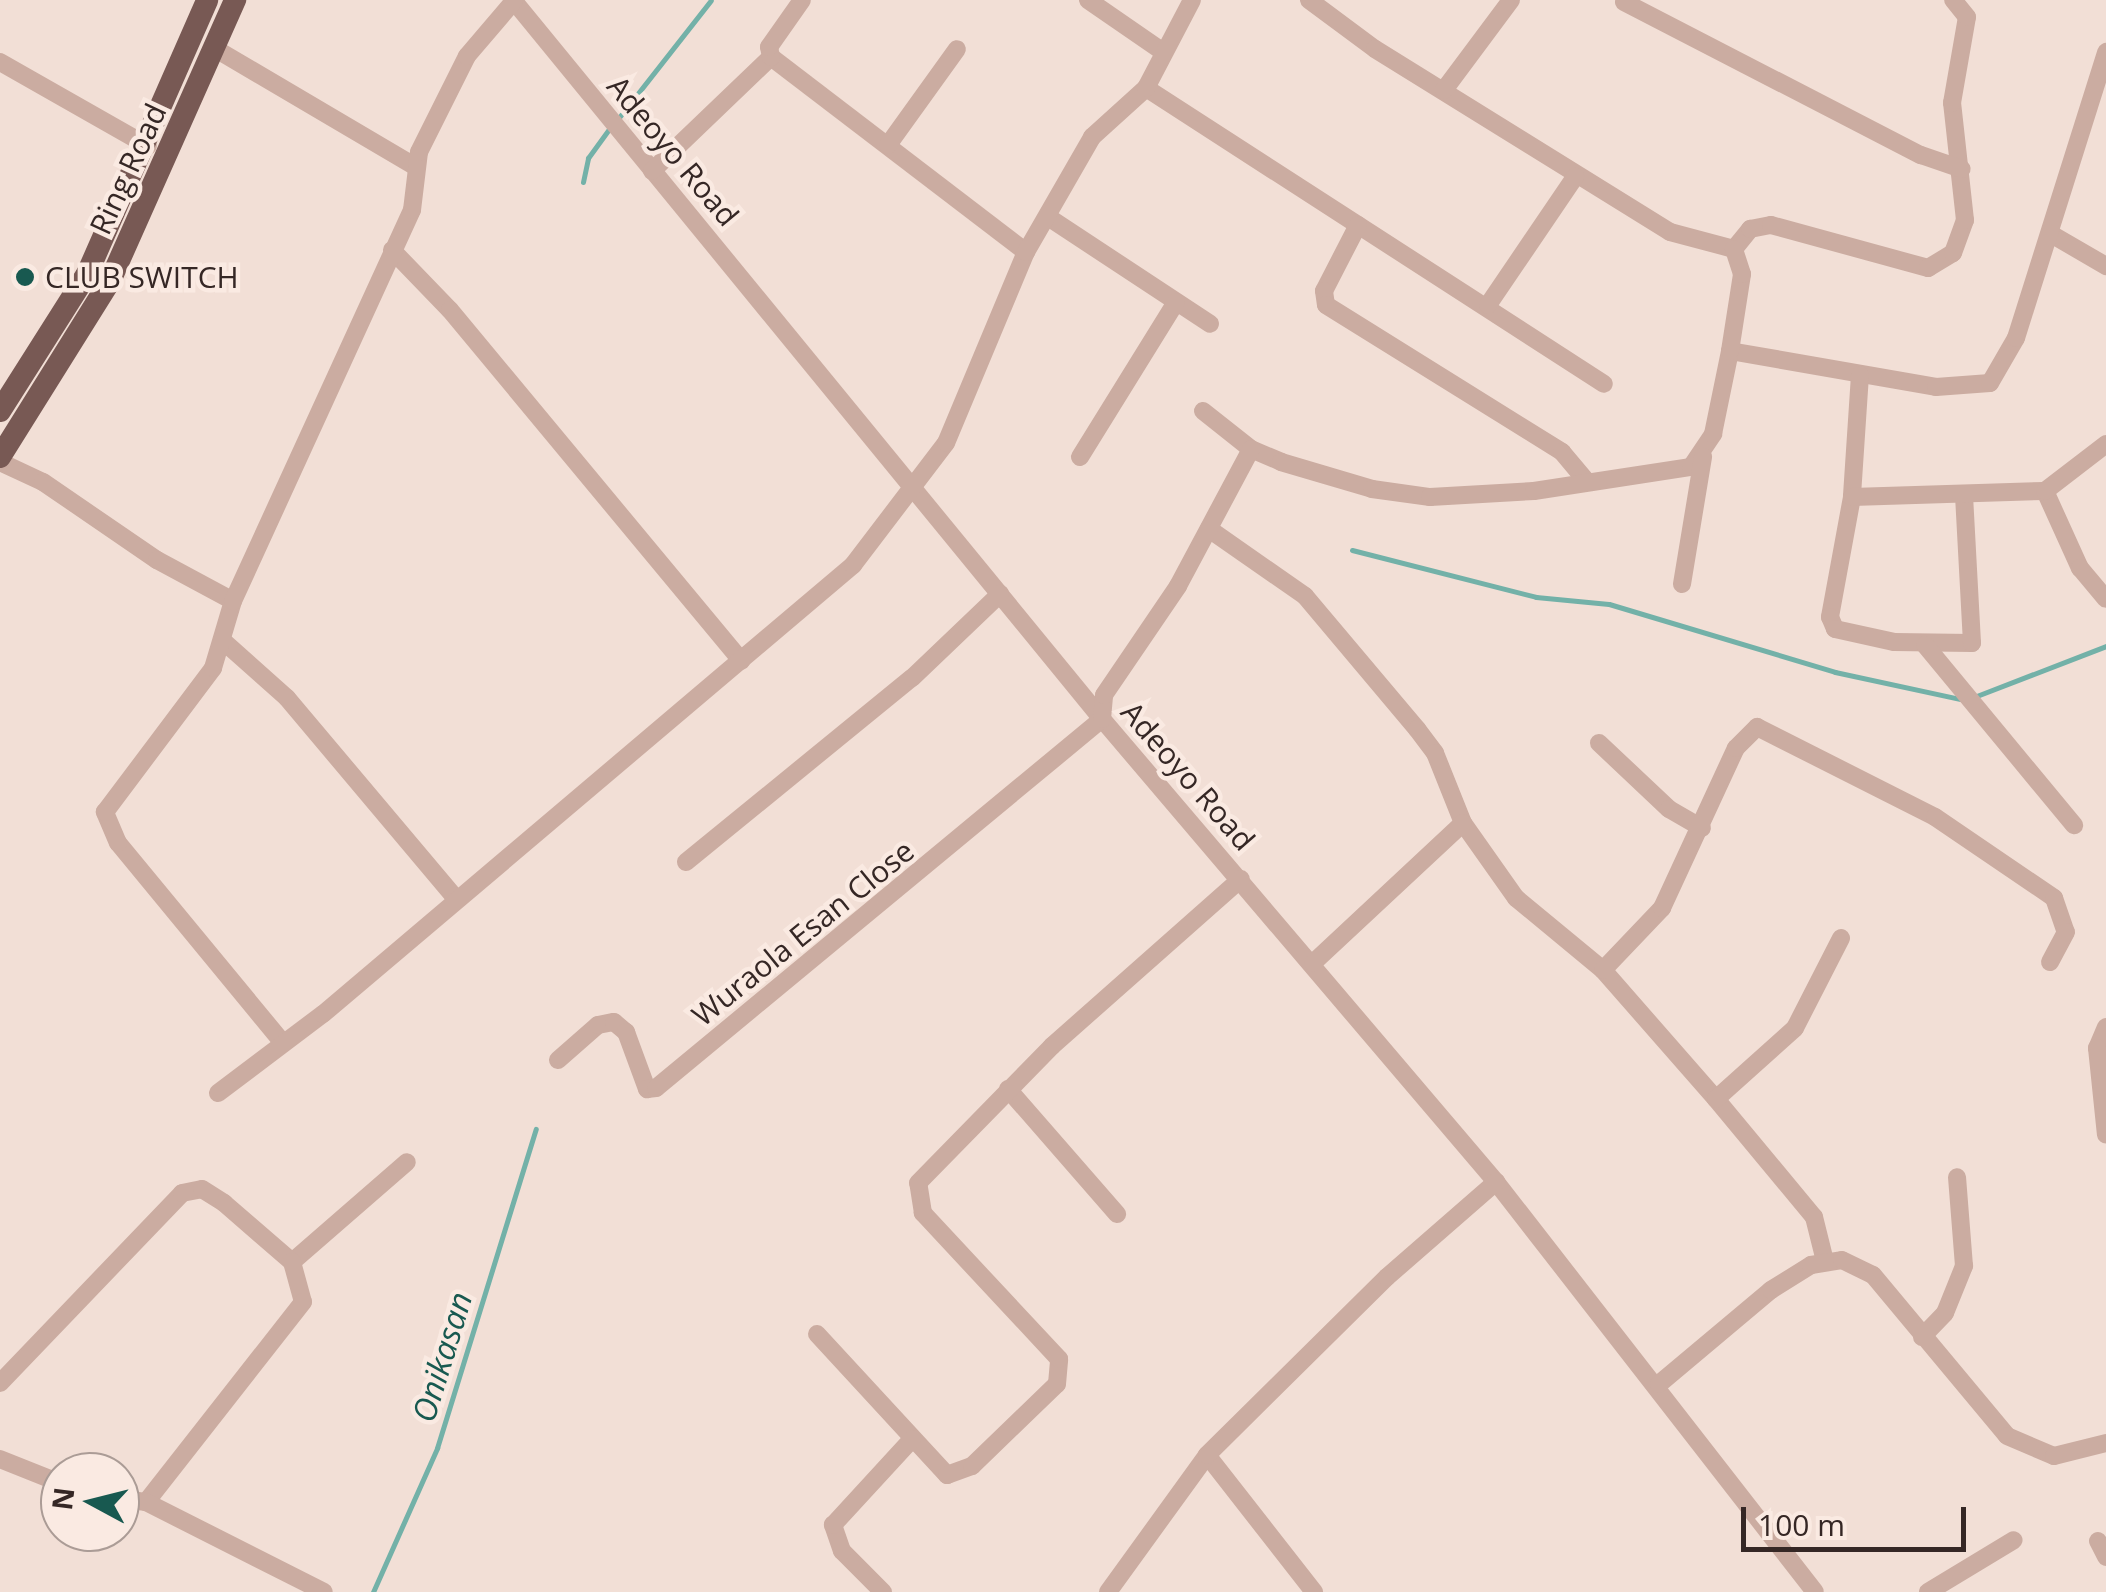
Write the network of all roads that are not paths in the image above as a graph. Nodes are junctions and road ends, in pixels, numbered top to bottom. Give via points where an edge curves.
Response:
1 (207, 0) edge
2 (235, 0) edge
3 (802, 0) edge
4 (1088, 0) edge
5 (1192, 0) edge
6 (1310, 0) edge
7 (1511, 0) edge
8 (1953, 0) edge
9 (514, 1) edge
10 (1624, 2) edge
11 (214, 48) junction
12 (958, 50) dead end
13 (1162, 51) junction
14 (2106, 52) edge
15 (771, 57) junction
16 (0, 62) edge
17 (1146, 88) junction
18 (1444, 90) junction
19 (2099, 97) edge
20 (888, 145) junction
21 (148, 146) junction
22 (414, 166) junction
23 (1962, 169) junction
24 (652, 171) junction
25 (1575, 176) junction
26 (1048, 217) junction
27 (1358, 224) junction
28 (2051, 234) junction
29 (1734, 249) junction
30 (392, 250) junction
31 (1026, 252) junction
32 (2106, 266) edge
33 (1176, 302) junction
34 (1488, 305) junction
35 (1210, 324) dead end
36 (1730, 351) junction
37 (1860, 374) junction
38 (1604, 384) dead end
39 (0, 411) edge
40 (1203, 411) dead end
41 (2106, 444) edge
42 (1250, 449) junction
43 (1080, 456) dead end
44 (1703, 456) junction
45 (0, 460) edge
46 (1588, 482) junction
47 (917, 487) junction
48 (2046, 491) junction
49 (1852, 496) junction
50 (1964, 496) junction
51 (1209, 529) junction
52 (1682, 584) dead end
53 (1000, 594) junction
54 (2106, 599) edge
55 (232, 601) junction
56 (222, 640) junction
57 (1926, 645) junction
58 (741, 661) junction
59 (1102, 719) junction
60 (1599, 742) dead end
61 (1463, 823) junction
62 (2074, 826) dead end
63 (1702, 828) junction
64 (686, 862) dead end
65 (1241, 879) junction
66 (454, 896) junction
67 (1841, 938) dead end
68 (2050, 962) dead end
69 (1313, 963) junction
70 (1603, 970) junction
71 (2106, 1027) edge
72 (283, 1043) junction
73 (558, 1060) dead end
74 (1008, 1089) junction
75 (218, 1093) dead end
76 (1716, 1099) junction
77 (2106, 1135) edge
78 (407, 1162) dead end
79 (1956, 1177) dead end
80 (1496, 1182) junction
81 (1117, 1214) dead end
82 (1825, 1261) junction
83 (292, 1262) junction
84 (817, 1334) dead end
85 (1922, 1337) junction
86 (0, 1383) edge
87 (1659, 1384) junction
88 (912, 1440) junction
89 (2106, 1443) edge
90 (1208, 1455) junction
91 (0, 1460) edge
92 (40, 1475) edge
93 (140, 1501) edge
94 (146, 1502) junction
95 (2014, 1540) dead end
96 (1125, 1568) junction
97 (324, 1592) edge
98 (883, 1592) edge
99 (1108, 1592) edge
100 (1130, 1592) edge
101 (1314, 1592) edge
102 (1815, 1592) edge
103 (1928, 1592) edge

1 - 21 main road, Ring Road
2 - 11 main road, Ring Road
3 - 15 street via 769,47
4 - 13 street
5 - 13 street
6 - 18 street
7 - 18 street
8 - 23 street via 1967,17 1952,102
9 - 22 street via 467,56
9 - 24 street, Adeoyo Road
10 - 23 street via 1921,156
11 - 22 street
11 - 45 main road, Ring Road via 110,281
12 - 20 street
13 - 17 street
14 - 19 street
15 - 20 street
15 - 24 street
16 - 21 street
17 - 26 street via 1092,137
17 - 27 street
18 - 25 street
19 - 28 street
20 - 31 street
21 - 39 main road, Ring Road via 87,274
22 - 30 street via 412,210
23 - 29 street via 1960,239 1941,264 1902,264 1771,224 1750,229
24 - 47 street, Adeoyo Road
25 - 29 street via 1670,232
25 - 34 street
26 - 31 street
26 - 33 street
27 - 34 street
27 - 46 street via 1324,291 1326,305 1562,452
28 - 32 street
28 - 37 street via 2016,338 1990,382 1961,390
29 - 36 street via 1742,274
30 - 55 street
30 - 58 street via 450,310
31 - 47 street via 946,443
33 - 35 street
33 - 43 street
34 - 38 street
36 - 37 street
36 - 44 street
37 - 49 street
40 - 42 street
41 - 48 street
42 - 46 street via 1372,489 1430,497
42 - 51 street
44 - 46 street via 1670,473
44 - 52 street
45 - 55 street
47 - 53 street, Adeoyo Road
47 - 58 street via 842,577
48 - 50 street
48 - 54 street via 2080,568
49 - 50 street
49 - 57 street via 1831,624 1876,640
50 - 57 street via 1976,634 1966,646
51 - 59 street via 1104,695
51 - 61 street via 1306,596 1435,753
53 - 59 street, Adeoyo Road
53 - 64 street via 912,678
55 - 56 street
56 - 66 street via 287,698
56 - 72 street via 203,686 106,812 118,843
57 - 62 street
58 - 66 street
59 - 65 street, Adeoyo Road
59 - 73 street, Wuraola Esan Close via 656,1088 647,1089 626,1032 614,1022 598,1025
60 - 63 street via 1668,809
61 - 69 street
61 - 70 street via 1516,898
63 - 68 street via 1743,736 1757,727 1769,731 1935,817 2054,898 2066,932
63 - 70 street via 1662,908
65 - 69 street, Adeoyo Road
65 - 74 street
66 - 72 street
67 - 76 street via 1795,1028
69 - 80 street, Adeoyo Road
70 - 76 street
71 - 77 street via 2097,1048
72 - 75 street
74 - 81 street
74 - 88 street via 927,1168 917,1194 924,1212 1059,1359 1062,1375 956,1475 940,1470
76 - 82 street via 1814,1218
78 - 83 street
79 - 85 street via 1964,1266 1945,1312
80 - 87 street, Adeoyo Road
80 - 90 street via 1387,1277
82 - 85 street via 1856,1263 1873,1275
82 - 87 street via 1771,1290
83 - 86 street via 202,1189 182,1193
83 - 94 street via 302,1283 296,1316
84 - 88 street
85 - 89 street via 2007,1436 2054,1456
87 - 102 street, Adeoyo Road
88 - 98 street via 833,1525 842,1552
90 - 96 street
90 - 101 street
91 - 92 street
93 - 94 street
94 - 97 street
95 - 103 street
96 - 99 street
96 - 100 street

